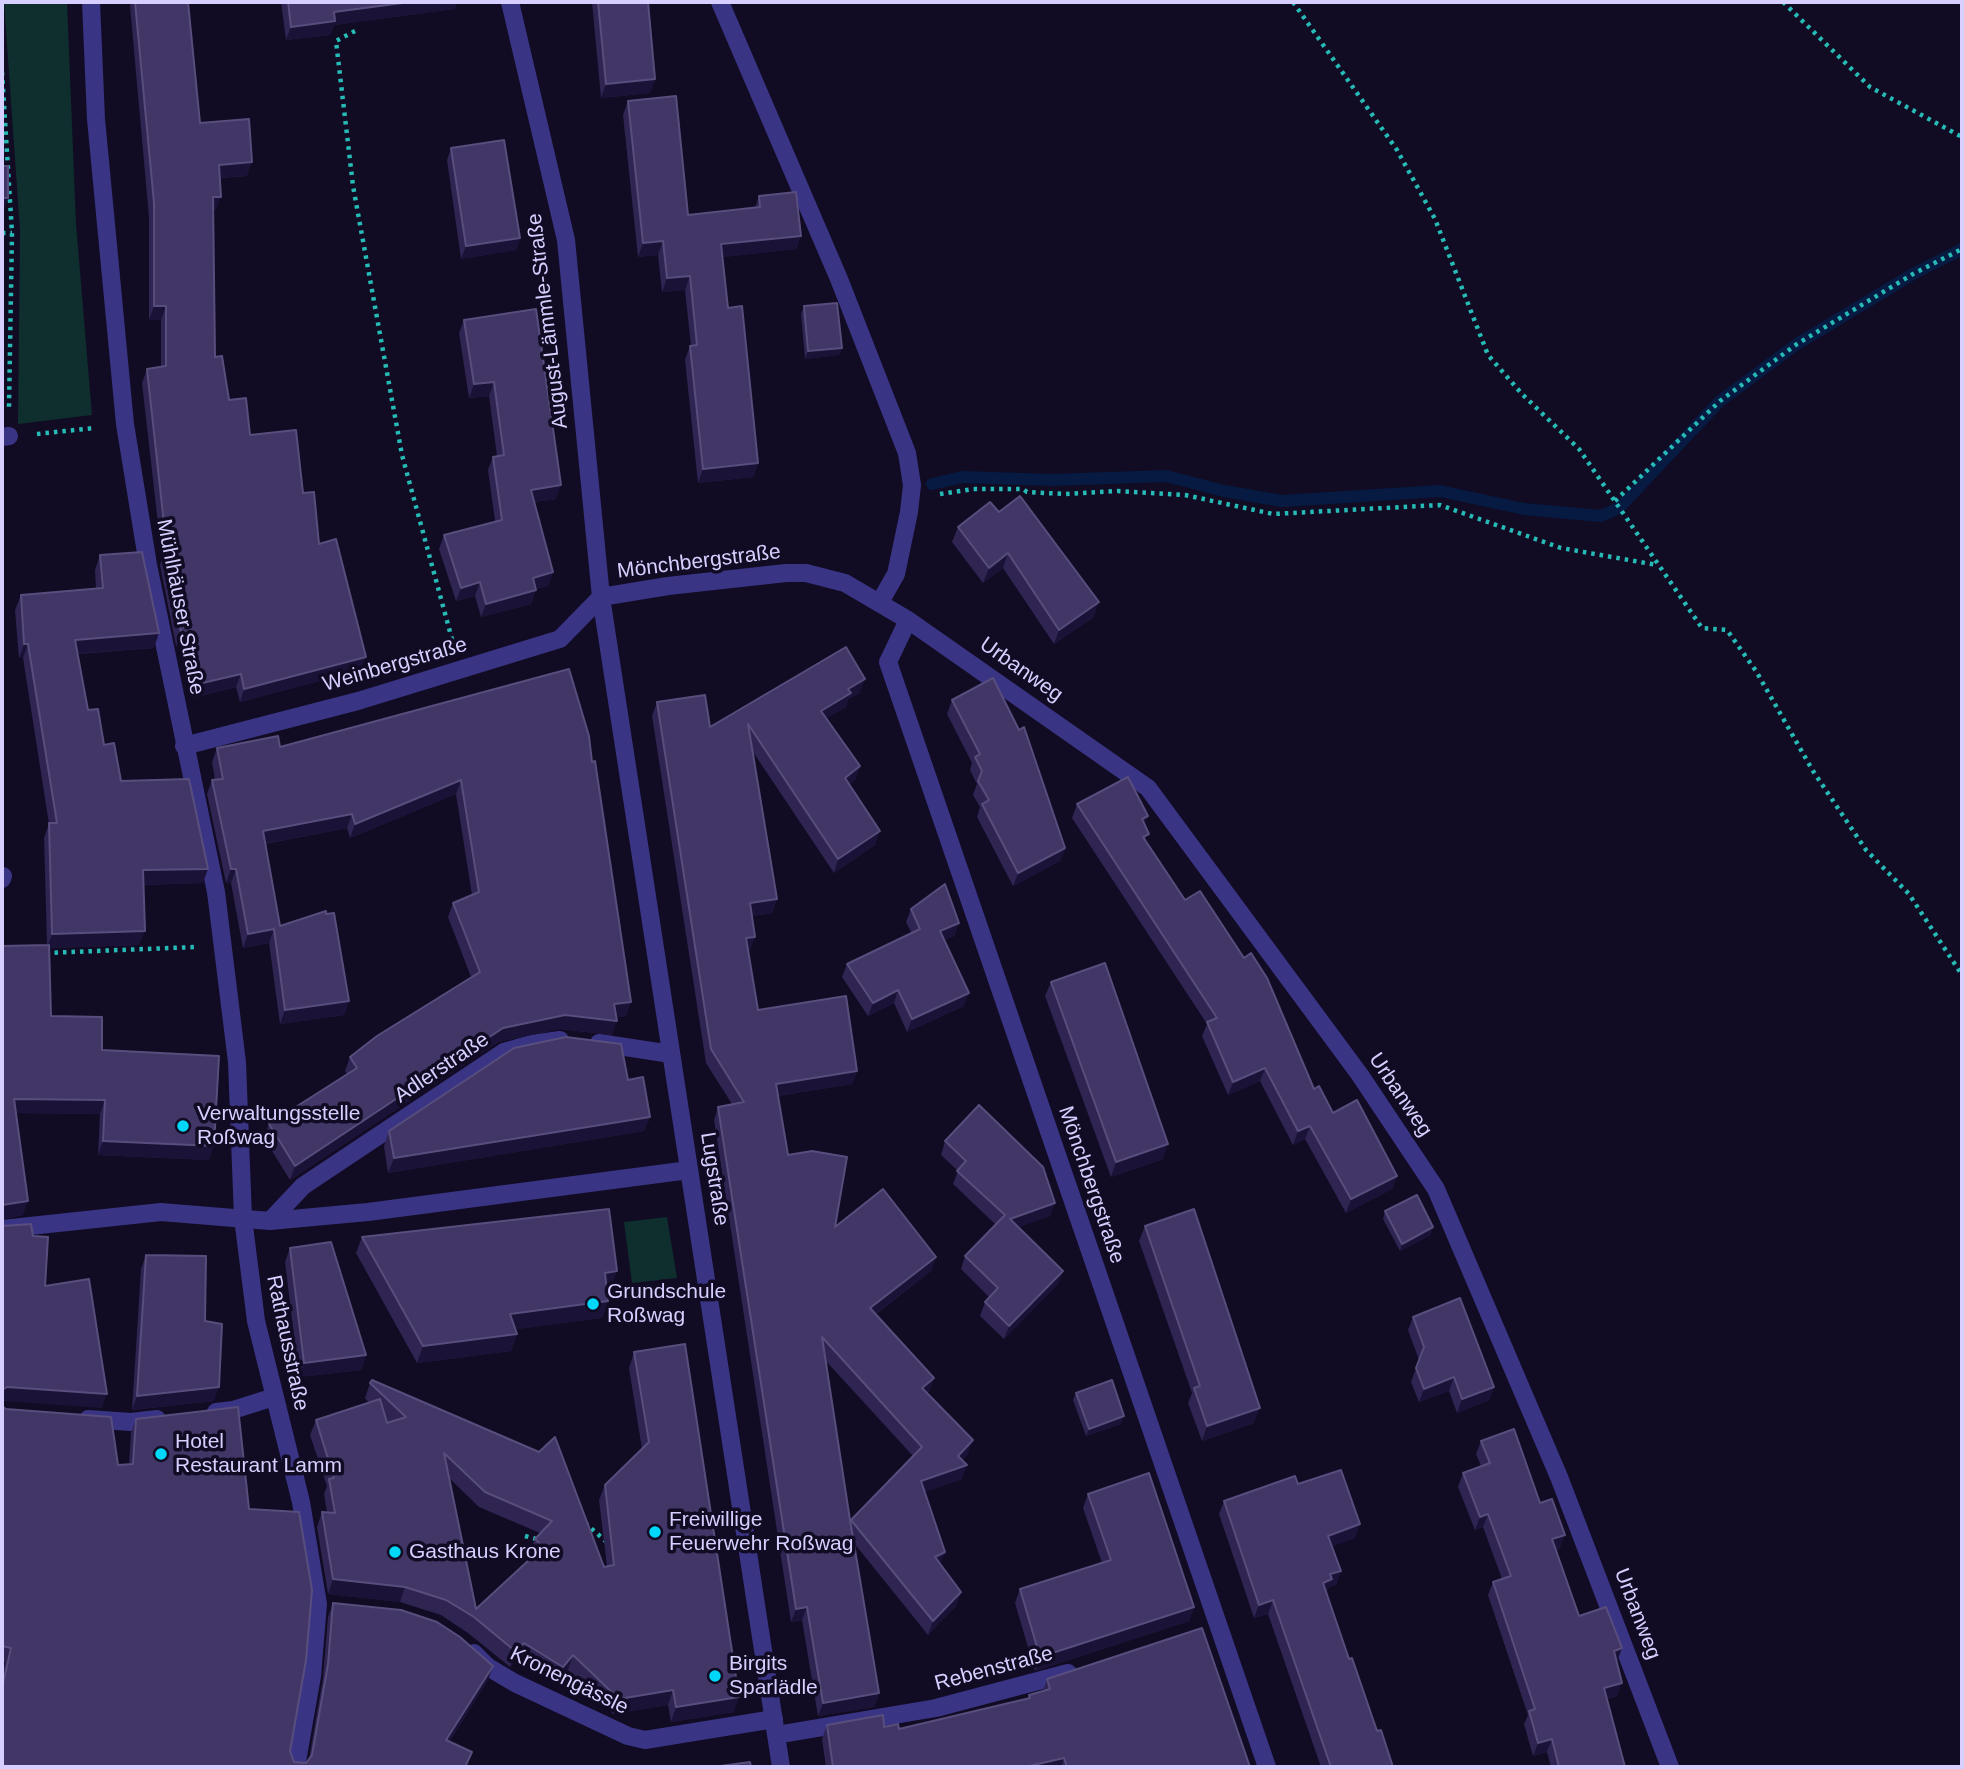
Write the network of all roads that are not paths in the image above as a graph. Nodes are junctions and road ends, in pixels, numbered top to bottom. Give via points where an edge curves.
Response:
1 (91, 2) edge
2 (510, 2) edge
3 (720, 2) edge
4 (601, 597) junction
5 (880, 602) junction
6 (908, 620) junction
7 (184, 746) junction
8 (671, 1054) junction
9 (690, 1170) junction
10 (243, 1218) junction
11 (270, 1222) junction
12 (2, 1229) edge
13 (274, 1396) junction
14 (194, 1414) edge
15 (169, 1417) edge
16 (64, 1418) edge
17 (462, 1642) edge
18 (1087, 1667) edge
19 (775, 1727) junction
20 (296, 1767) edge
21 (781, 1767) edge
22 (1267, 1767) edge
23 (1670, 1767) edge

1 - 7 street, Mühlhäuser Straße via 96,119 125,424
2 - 4 street, August-Lämmle-Straße via 566,240
3 - 5 street via 839,279 911,468 912,499 896,574
4 - 5 street, Mönchbergstraße via 786,573 835,580
4 - 7 street, Weinbergstraße via 560,639 358,701
4 - 8 street, Lugstraße
5 - 6 street, Urbanweg
6 - 22 street, Mönchbergstraße via 888,662 1211,1625
6 - 23 street, Urbanweg via 1148,788 1360,1075 1436,1189 1559,1477
7 - 10 street, Mühlhäuser Straße via 205,831 224,945 237,1062
8 - 9 street, Lugstraße
8 - 11 street, Adlerstraße via 561,1040 504,1052 303,1186
9 - 11 street
9 - 19 street, Lugstraße
10 - 11 street
10 - 12 street via 161,1212
10 - 13 street, Rathausstraße via 256,1321
13 - 14 street via 233,1410
13 - 20 street, Rathausstraße via 325,1605
15 - 16 street via 131,1422
17 - 19 street, Kronengässle via 488,1667 515,1683 628,1736 645,1740
18 - 19 street, Rebenstraße via 936,1709
19 - 21 street, Lugstraße

